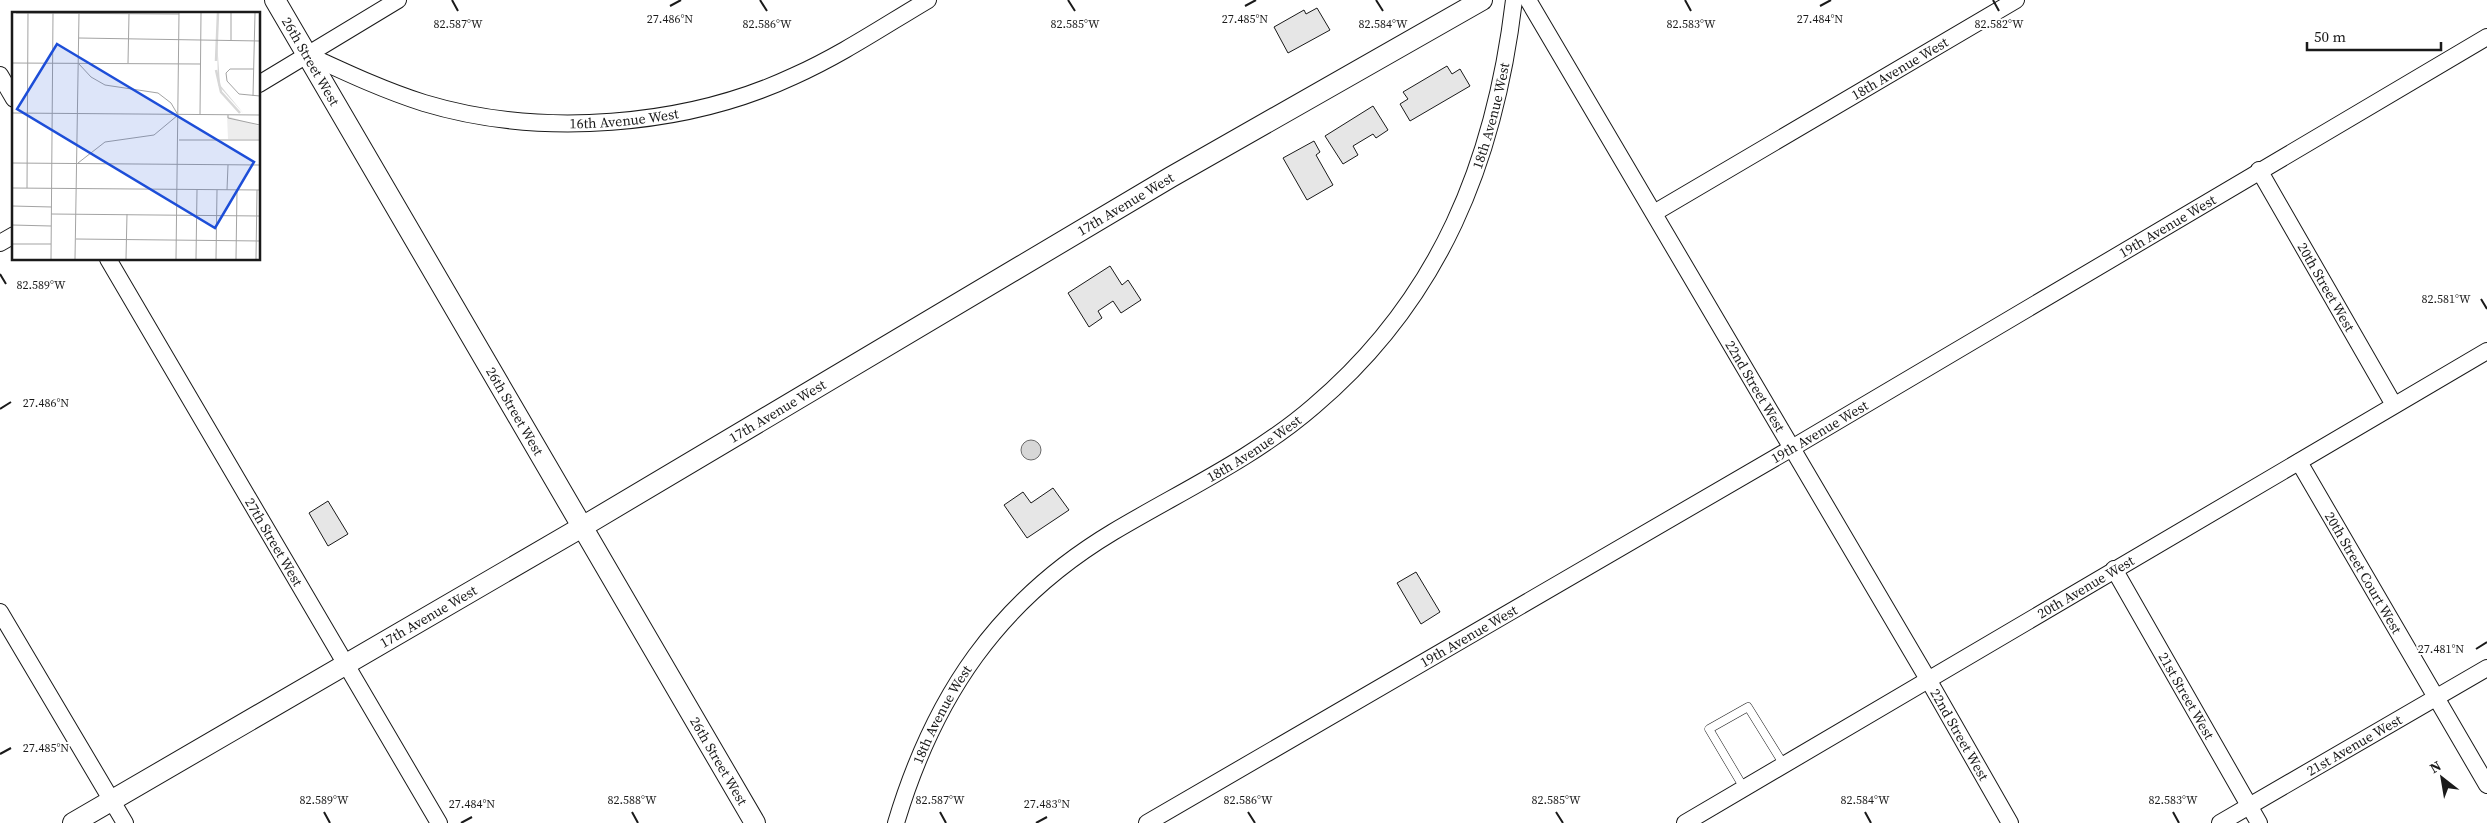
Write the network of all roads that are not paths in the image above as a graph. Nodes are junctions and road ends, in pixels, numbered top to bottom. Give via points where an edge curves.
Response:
1 (275, 0) edge
2 (398, 0) edge
3 (928, 0) edge
4 (1482, 0) edge
5 (1514, 0) edge
6 (1528, 0) edge
7 (2016, 0) edge
8 (2487, 37) edge
9 (306, 54) junction
10 (0, 75) edge
11 (260, 83) edge
12 (12, 96) edge
13 (2259, 170) junction
14 (1654, 212) junction
15 (12, 237) edge
16 (0, 244) edge
17 (109, 260) edge
18 (2486, 354) edge
19 (2394, 405) junction
20 (1792, 448) junction
21 (2299, 462) junction
22 (582, 527) junction
23 (2114, 569) junction
24 (0, 612) edge
25 (346, 664) junction
26 (2487, 668) edge
27 (1929, 680) junction
28 (2437, 698) junction
29 (1784, 765) junction
30 (2487, 785) edge
31 (1744, 788) junction
32 (111, 801) junction
33 (2249, 805) junction
34 (74, 823) edge
35 (124, 823) edge
36 (440, 823) edge
37 (755, 823) edge
38 (896, 823) edge
39 (1147, 823) edge
40 (1685, 823) edge
41 (2010, 823) edge
42 (2220, 823) edge
43 (2260, 823) edge

1 - 9 street, 26th Street West
2 - 9 street
3 - 9 street, 16th Avenue West via 842,52 793,77 728,101 625,121 529,121 463,112 384,90
4 - 22 street, 17th Avenue West via 1172,177
5 - 38 street, 18th Avenue West via 1510,38 1496,102 1470,188 1436,261 1408,306 1368,353 1314,406 1283,430 1093,545 1016,607 987,639 938,714 910,778
6 - 14 street, 22nd Street West
7 - 14 street, 18th Avenue West
8 - 13 street, 19th Avenue West
9 - 11 street
9 - 22 street, 26th Street West
10 - 12 street
13 - 19 street, 20th Street West
13 - 20 street, 19th Avenue West
14 - 20 street, 22nd Street West
15 - 16 street
17 - 25 street, 27th Street West
18 - 19 street, 20th Avenue West
19 - 21 street, 20th Avenue West
20 - 27 street, 22nd Street West
20 - 39 street, 19th Avenue West
21 - 23 street, 20th Avenue West
21 - 28 street, 20th Street Court West
22 - 25 street, 17th Avenue West
22 - 37 street, 26th Street West
23 - 27 street, 20th Avenue West
23 - 33 street, 21st Street West
24 - 32 street
25 - 32 street, 17th Avenue West
25 - 36 street, 27th Street West
26 - 28 street, 21st Avenue West
27 - 29 street, 20th Avenue West
27 - 41 street, 22nd Street West
28 - 30 street, 20th Street Court West
28 - 33 street, 21st Avenue West
29 - 31 street, 20th Avenue West
29 - 31 lane via 1748,707 1709,729
31 - 40 street, 20th Avenue West
32 - 34 street, 17th Avenue West
32 - 35 street
33 - 42 street, 21st Avenue West
33 - 43 street, 21st Street West

